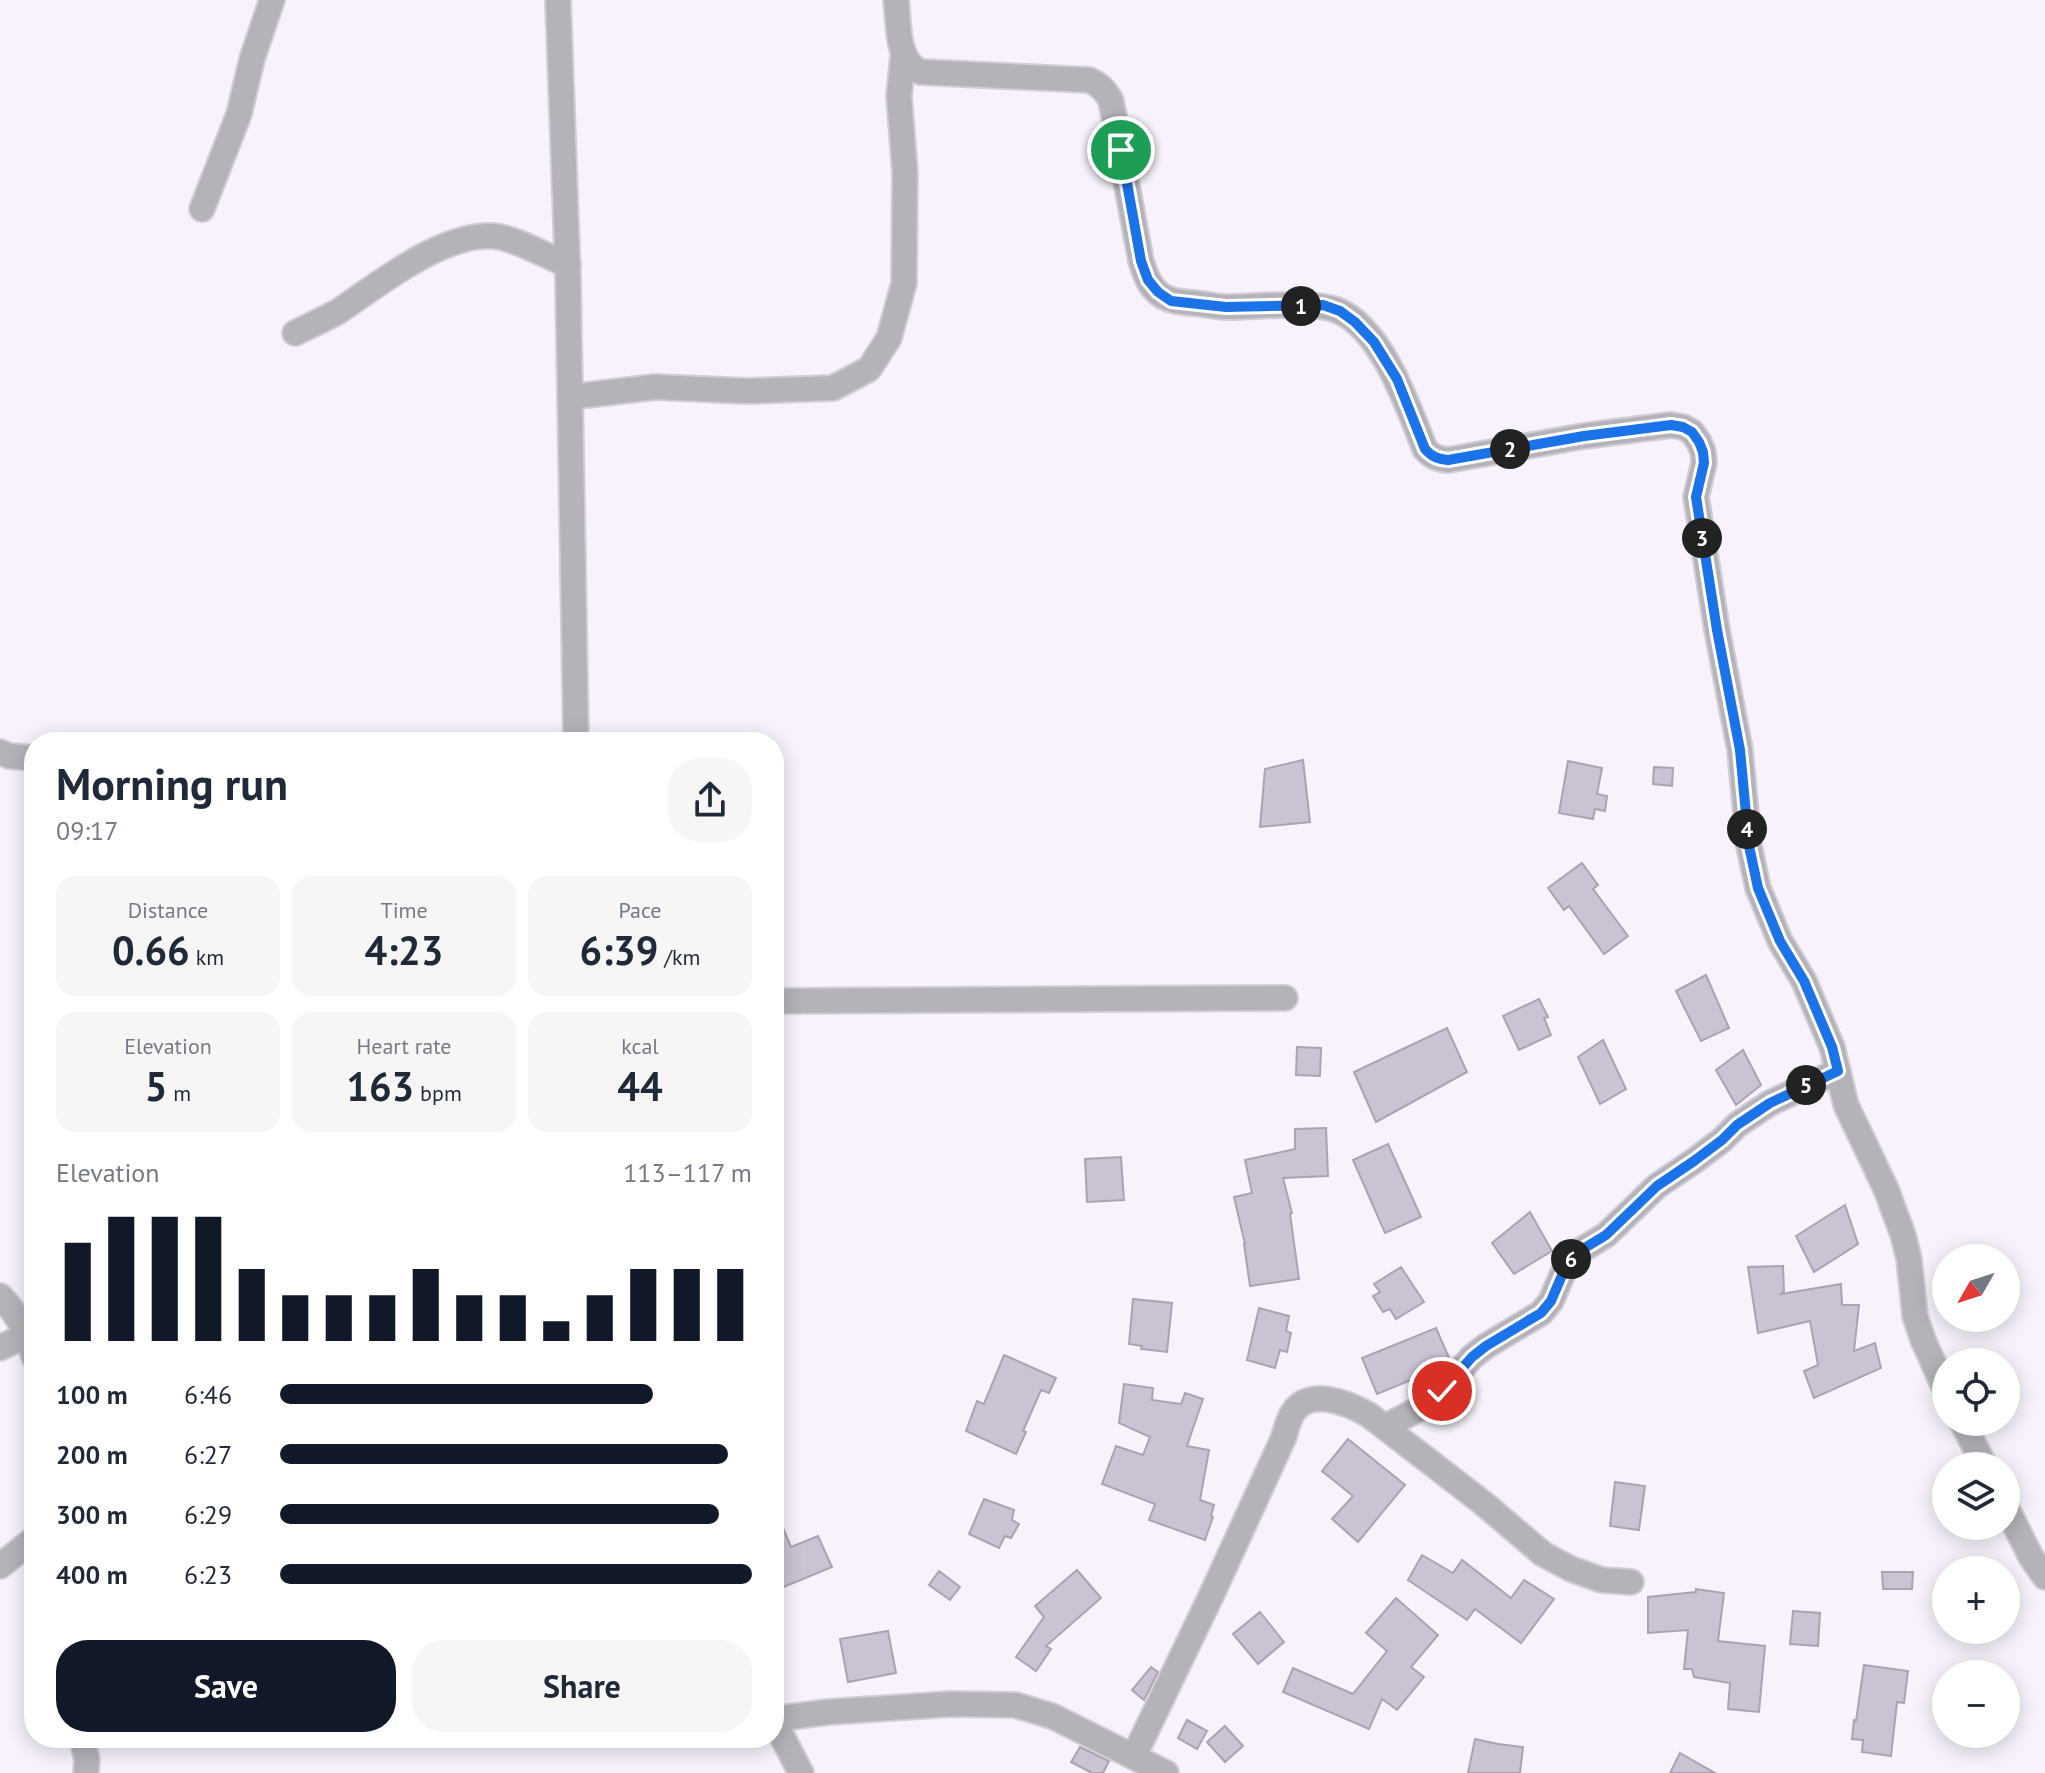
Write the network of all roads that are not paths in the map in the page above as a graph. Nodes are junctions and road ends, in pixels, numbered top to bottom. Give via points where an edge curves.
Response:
1 (272, 0) edge
2 (558, 0) edge
3 (896, 0) edge
4 (903, 56) junction
5 (202, 209) dead end
6 (568, 265) junction
7 (295, 333) dead end
8 (570, 397) junction
9 (576, 732) edge
10 (0, 752) edge
11 (24, 757) edge
12 (1285, 998) dead end
13 (784, 1001) edge
14 (1838, 1071) junction
15 (0, 1296) edge
16 (24, 1328) edge
17 (24, 1343) edge
18 (0, 1348) edge
19 (1932, 1360) edge
20 (1385, 1427) junction
21 (2020, 1535) edge
22 (24, 1547) edge
23 (0, 1566) edge
24 (2045, 1577) edge
25 (1631, 1582) dead end
26 (784, 1719) edge
27 (784, 1740) edge
28 (84, 1748) edge
29 (1134, 1756) junction
30 (86, 1773) edge
31 (801, 1773) edge
32 (1166, 1773) edge

1 - 5 street via 239,114
2 - 6 street
3 - 4 street
4 - 8 street via 899,96 904,283 889,338 869,369 833,388 655,387
4 - 14 street via 921,72 1099,84 1111,101 1141,261 1158,292 1171,301 1226,307 1323,305 1340,311 1374,342 1397,379 1425,449 1437,459 1671,425 1692,432 1703,452 1696,497 1758,888 1804,981
6 - 7 street via 504,238 474,237 443,246
6 - 8 street
8 - 9 street
10 - 11 street
12 - 13 street
14 - 19 street via 1852,1122 1903,1235 1915,1316
14 - 20 street via 1770,1103 1657,1186 1606,1235 1573,1255 1541,1313 1479,1351 1426,1405
15 - 16 street
17 - 18 street
20 - 25 street via 1543,1554 1602,1580
20 - 29 street via 1336,1400 1308,1401 1293,1413
21 - 24 street
22 - 23 street
26 - 29 street via 951,1704 1015,1705 1052,1716
27 - 31 street
28 - 30 street
29 - 32 street

